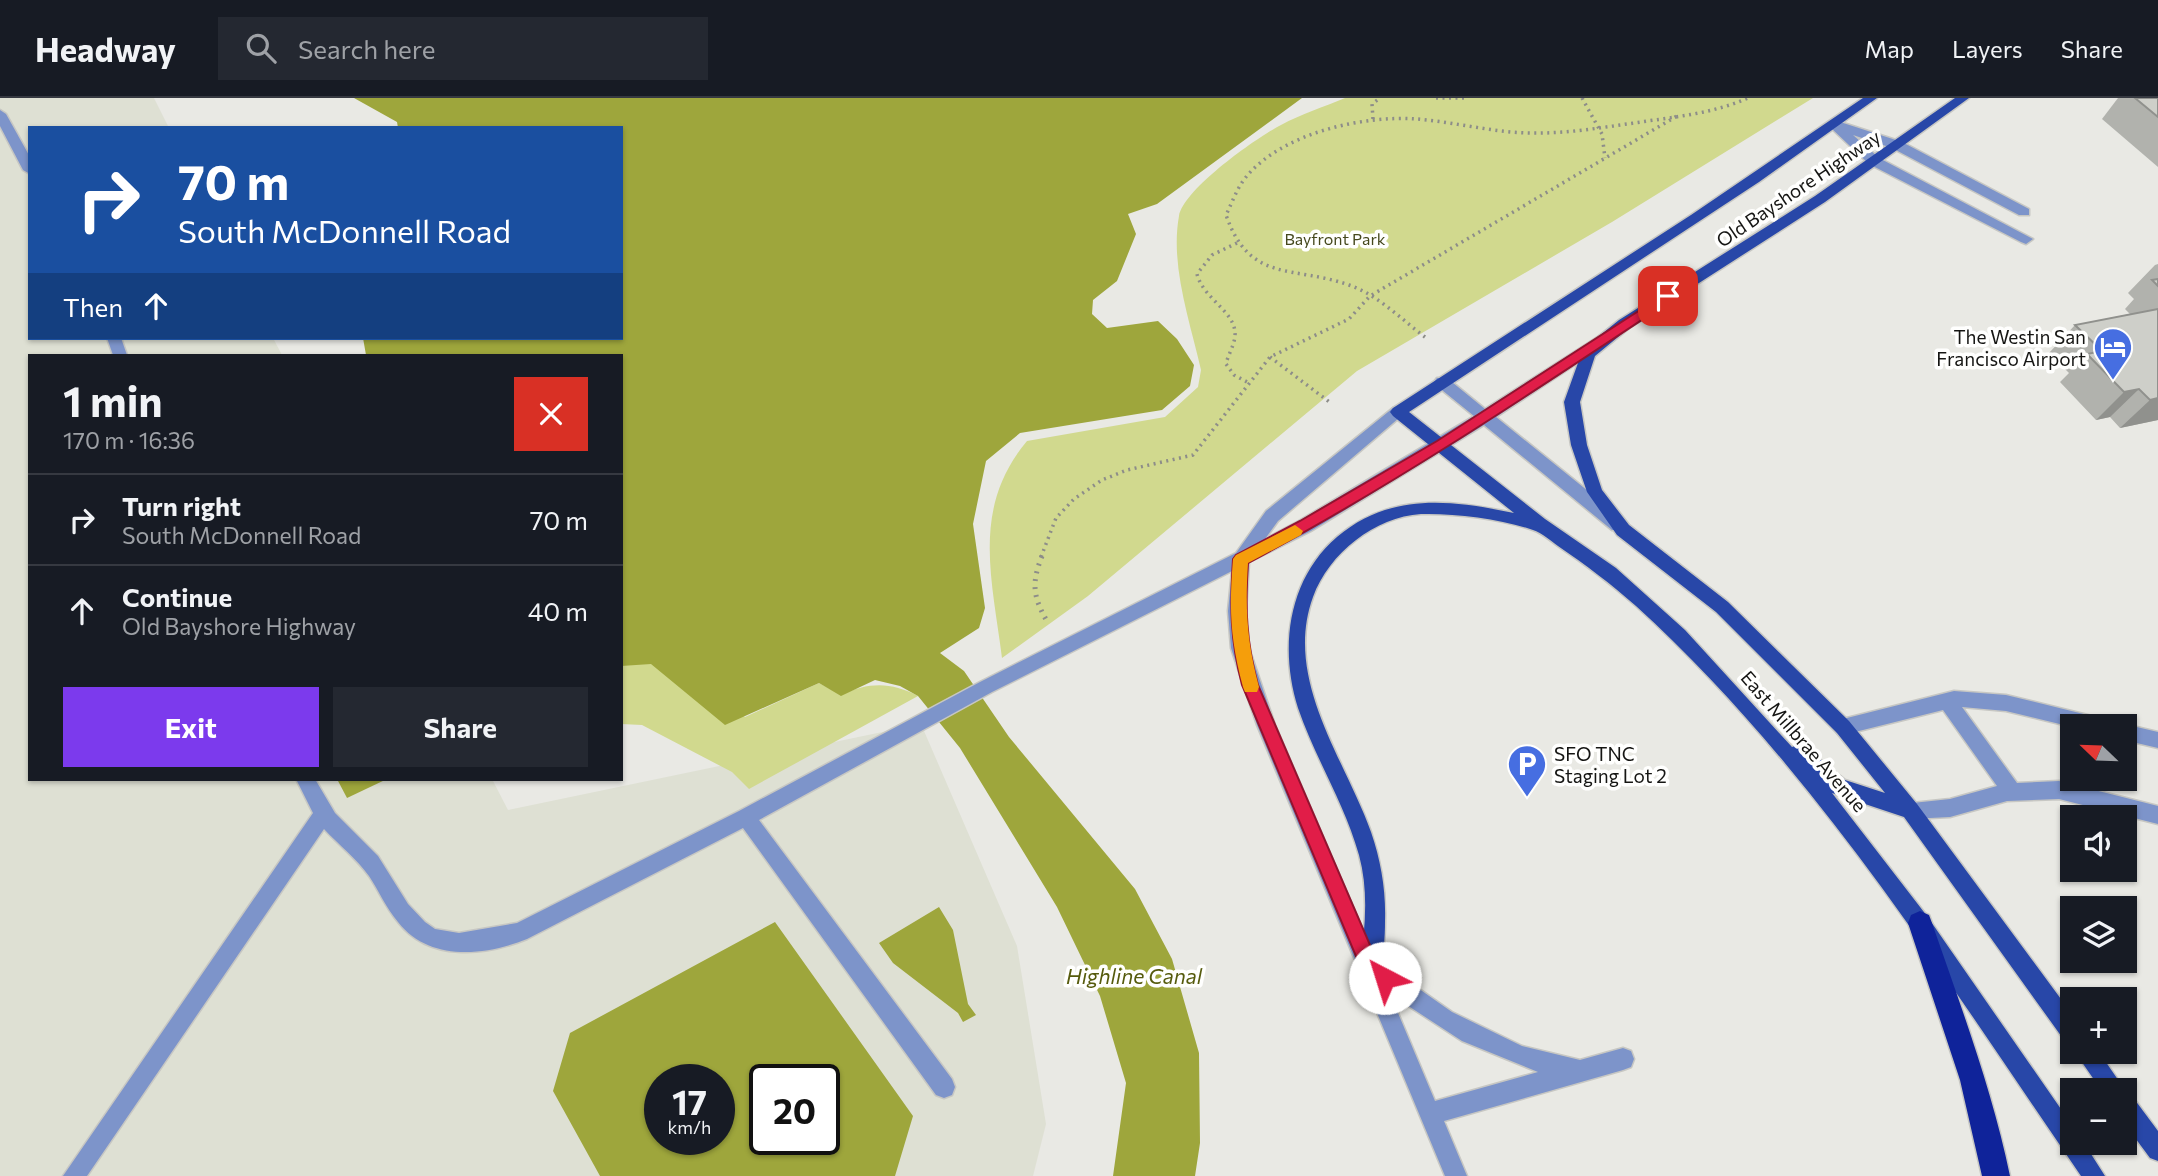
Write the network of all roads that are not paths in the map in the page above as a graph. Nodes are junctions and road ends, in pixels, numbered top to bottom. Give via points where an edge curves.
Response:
1 (1871, 98) edge
2 (1963, 98) edge
3 (0, 114) edge
4 (1834, 124) junction
5 (1897, 145) junction
6 (1874, 160) junction
7 (28, 166) edge
8 (2024, 212) dead end
9 (2026, 239) dead end
10 (1624, 324) junction
11 (1442, 382) junction
12 (1398, 412) junction
13 (1484, 415) junction
14 (1442, 445) junction
15 (1539, 524) junction
16 (1623, 530) junction
17 (1241, 559) junction
18 (1947, 701) junction
19 (2060, 716) edge
20 (1758, 720) junction
21 (1843, 727) junction
22 (2137, 735) edge
23 (2158, 740) edge
24 (306, 781) edge
25 (2012, 792) junction
26 (1910, 810) junction
27 (324, 813) junction
28 (2158, 815) edge
29 (746, 817) junction
30 (1920, 923) junction
31 (1370, 966) junction
32 (2060, 1016) edge
33 (1623, 1059) dead end
34 (1580, 1071) junction
35 (944, 1087) dead end
36 (1432, 1113) junction
37 (2137, 1122) edge
38 (2158, 1150) edge
39 (74, 1176) edge
40 (1457, 1176) edge
41 (1996, 1176) edge
42 (2094, 1176) edge

1 - 4 main road, Old Bayshore Highway
2 - 5 main road, Old Bayshore Highway
3 - 7 street
4 - 5 street
4 - 6 street
4 - 11 main road, Old Bayshore Highway via 1688,225
5 - 6 main road, Old Bayshore Highway
5 - 8 street
6 - 9 street
6 - 10 main road, Old Bayshore Highway
10 - 13 street, Old Bayshore Highway
10 - 16 main road via 1588,352 1572,402 1579,445 1595,492
11 - 12 main road, Old Bayshore Highway
11 - 13 street, East Millbrae Avenue
12 - 14 main road, East Millbrae Avenue
12 - 17 street via 1272,516
13 - 14 street, Old Bayshore Highway
13 - 16 street, East Millbrae Avenue
14 - 15 main road, East Millbrae Avenue
14 - 17 street, Old Bayshore Highway
15 - 20 main road, East Millbrae Avenue via 1609,573 1669,626
15 - 31 main road via 1447,509 1408,509 1376,517 1339,544 1310,581 1299,618 1306,703 1365,838 1373,869 1376,931
16 - 21 main road, East Millbrae Avenue via 1722,607
17 - 29 street, Old Bayshore Highway via 986,687
17 - 31 street via 1237,611 1250,685
18 - 19 street via 2006,703
18 - 21 street
18 - 25 street
20 - 26 main road via 1839,787
20 - 30 main road, East Millbrae Avenue
21 - 26 main road, East Millbrae Avenue
22 - 23 street
24 - 27 street, Old Bayshore Highway
25 - 26 street via 1950,808
25 - 28 street via 2059,790
26 - 32 main road, East Millbrae Avenue
27 - 29 street, Old Bayshore Highway via 371,862 419,933 461,944 520,932
27 - 39 street
29 - 35 street
30 - 41 highway via 1963,1050
30 - 42 main road, East Millbrae Avenue
31 - 34 street via 1476,1038 1532,1062
31 - 36 street
33 - 34 street
34 - 36 street
36 - 40 street
37 - 38 main road

